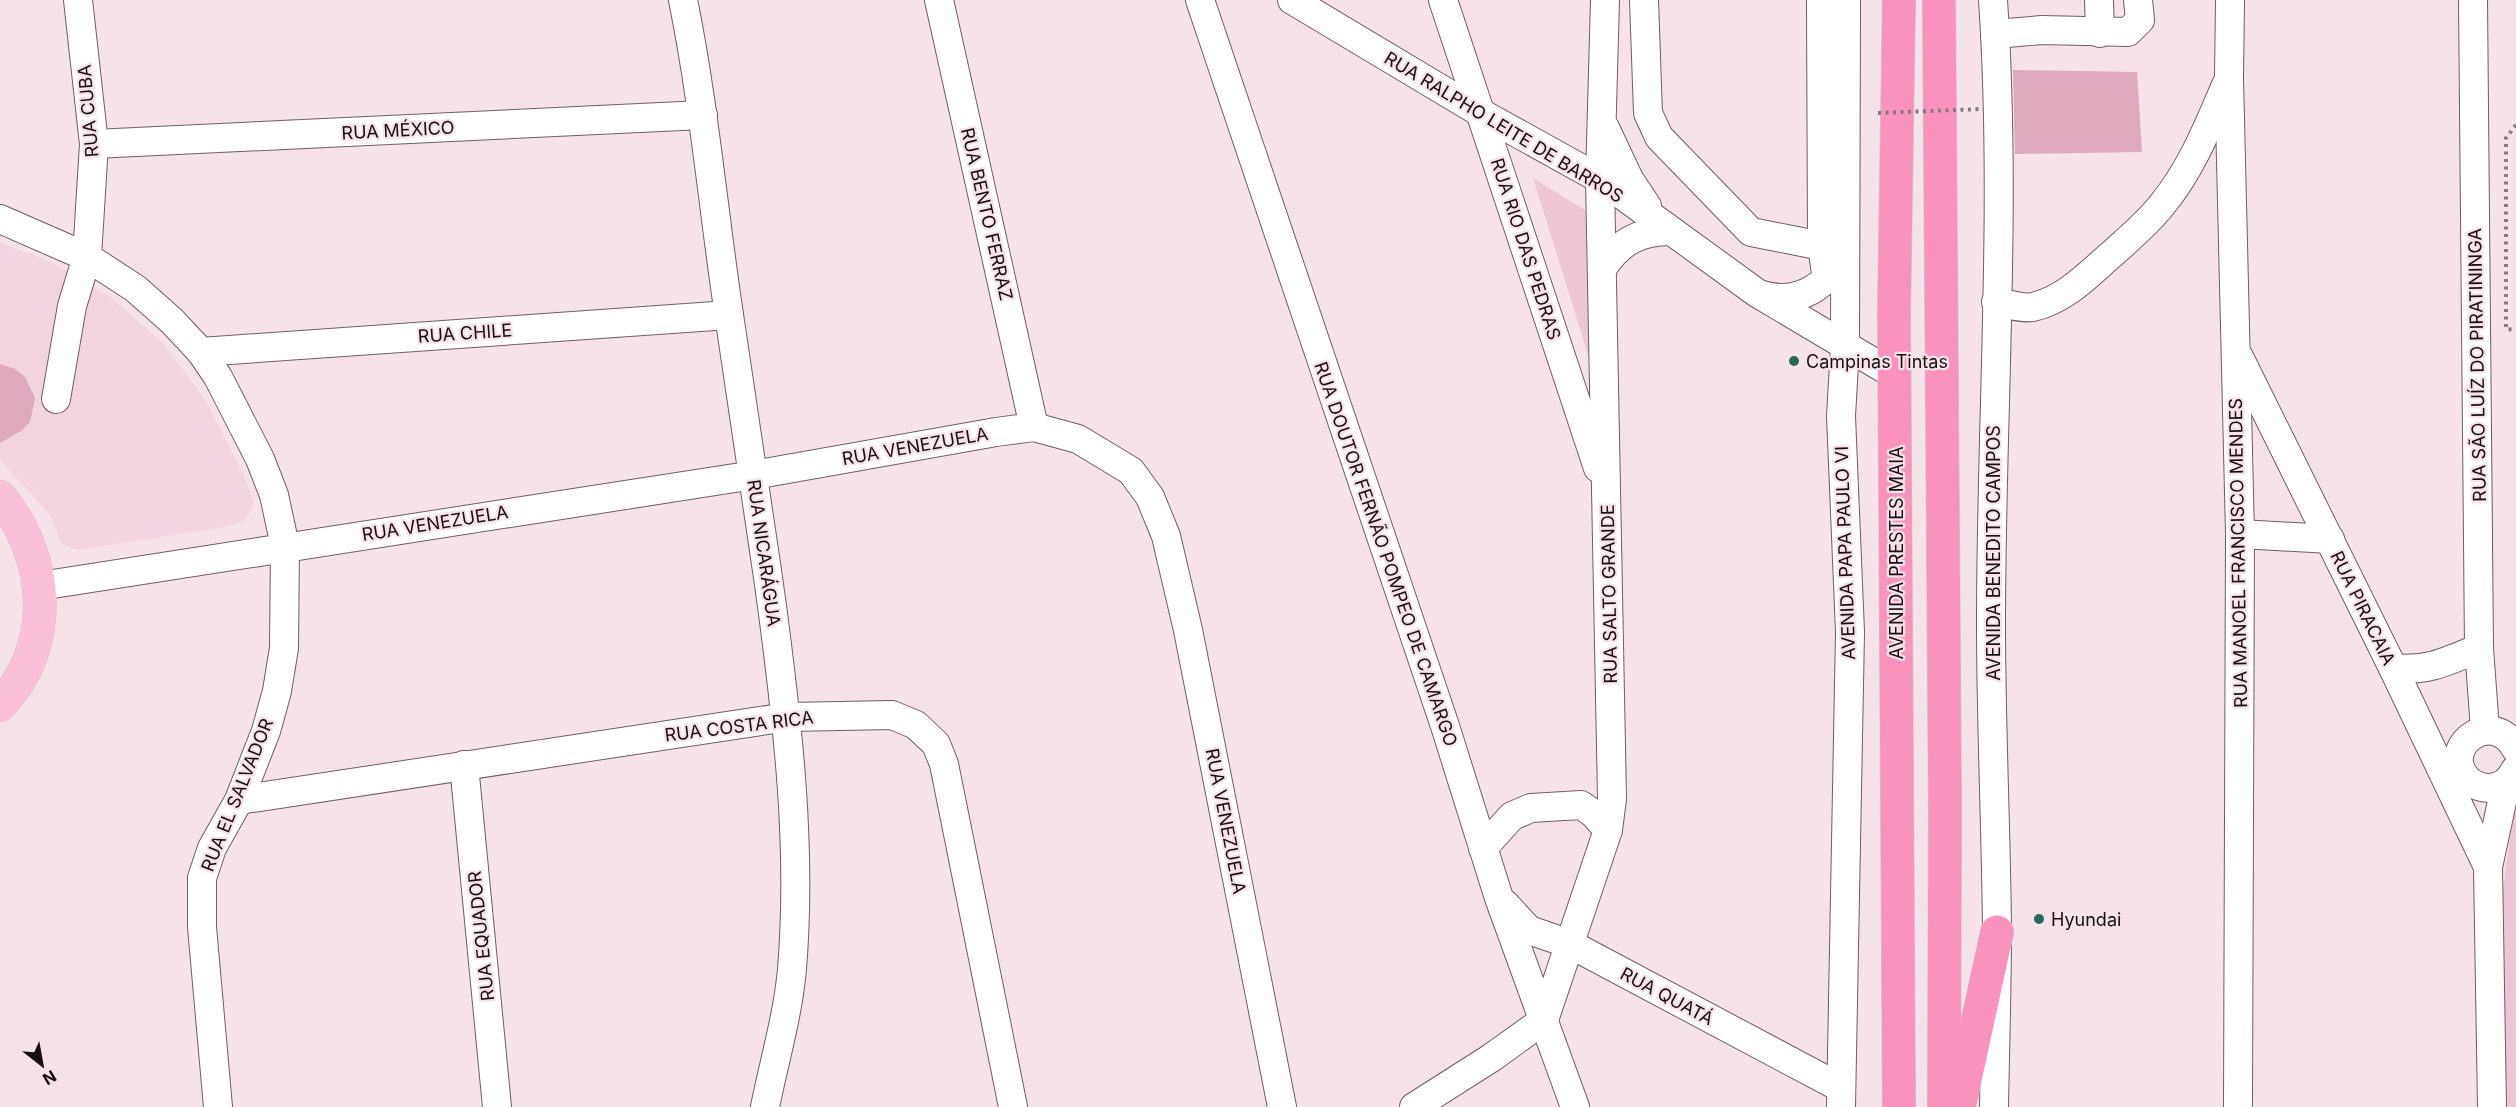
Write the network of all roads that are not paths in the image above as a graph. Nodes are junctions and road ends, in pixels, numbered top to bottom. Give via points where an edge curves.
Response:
1 (78, 0) edge
2 (683, 0) edge
3 (939, 0) edge
4 (1200, 0) edge
5 (1292, 0) edge
6 (1443, 0) edge
7 (1605, 0) edge
8 (1644, 0) edge
9 (1821, 0) edge
10 (1846, 0) edge
11 (1899, 0) edge
12 (1939, 0) edge
13 (1993, 0) edge
14 (2099, 0) edge
15 (2138, 0) edge
16 (2230, 0) edge
17 (2473, 0) edge
18 (2100, 33) junction
19 (1995, 34) junction
20 (2229, 78) junction
21 (1481, 113) junction
22 (703, 115) junction
23 (1602, 118) junction
24 (94, 144) junction
25 (1600, 179) junction
26 (0, 219) edge
27 (1671, 231) junction
28 (1833, 245) junction
29 (87, 257) junction
30 (1602, 269) junction
31 (1757, 293) junction
32 (1996, 302) junction
33 (729, 315) junction
34 (1845, 347) junction
35 (2235, 350) junction
36 (201, 352) junction
37 (1895, 375) junction
38 (56, 399) dead end
39 (1034, 427) junction
40 (754, 475) junction
41 (0, 497) edge
42 (1608, 498) junction
43 (2240, 534) junction
44 (2330, 539) junction
45 (285, 546) junction
46 (40, 586) junction
47 (2480, 648) junction
48 (2393, 668) junction
49 (0, 705) edge
50 (787, 717) junction
51 (2509, 756) edge
52 (464, 765) junction
53 (239, 800) junction
54 (1608, 830) junction
55 (1483, 848) junction
56 (2488, 867) junction
57 (1499, 898) junction
58 (1997, 932) junction
59 (1570, 944) junction
60 (1544, 1020) junction
61 (1841, 1098) edge
62 (218, 1107) edge
63 (497, 1107) edge
64 (765, 1107) edge
65 (1013, 1107) edge
66 (1282, 1107) edge
67 (1414, 1107) edge
68 (1575, 1107) edge
69 (1899, 1107) edge
70 (1944, 1107) edge
71 (1959, 1107) edge
72 (1994, 1107) edge
73 (2238, 1107) edge
74 (2492, 1107) edge

1 - 24 street, RUA CUBA
2 - 22 street, RUA NICARÁGUA
3 - 39 street, RUA BENTO FERRAZ
4 - 55 street, RUA DOUTOR FERNÃO POMPEO DE CAMARGO
5 - 21 street, RUA RALPHO LEITE DE BARROS
6 - 21 street, RUA RIO DAS PEDRAS
7 - 23 street, RUA SALTO GRANDE
8 - 28 street via 1648,113 1659,137 1751,232
9 - 28 street
10 - 28 street, AVENIDA PAPA PAULO VI
11 - 37 highway, AVENIDA PRESTES MAIA
12 - 70 highway
13 - 19 street, AVENIDA BENEDITO CAMPOS
14 - 18 street
15 - 18 street via 2140,20 2136,27 2128,32
16 - 20 street, RUA MANOEL FRANCISCO MENDES
17 - 47 street, RUA SÃO LUÍZ DO PIRATININGA
18 - 19 street via 2042,30
19 - 32 street, AVENIDA BENEDITO CAMPOS via 2001,230
20 - 32 street via 2199,148 2176,186 2146,221 2078,285 2051,301 2030,307
20 - 35 street, RUA MANOEL FRANCISCO MENDES
21 - 25 street, RUA RALPHO LEITE DE BARROS
21 - 42 street, RUA RIO DAS PEDRAS
22 - 24 street, RUA MÉXICO
22 - 33 street, RUA NICARÁGUA
23 - 25 street, RUA SALTO GRANDE
23 - 27 street via 1629,179
24 - 29 street, RUA CUBA
25 - 27 street, RUA RALPHO LEITE DE BARROS
25 - 30 street, RUA SALTO GRANDE
26 - 29 street, RUA EL SALVADOR
27 - 30 street via 1638,235 1623,243
27 - 31 street, RUA RALPHO LEITE DE BARROS
28 - 31 street via 1841,259 1827,280 1806,294 1773,298
28 - 34 street, AVENIDA PAPA PAULO VI
29 - 36 street, RUA EL SALVADOR via 136,289
29 - 38 street, RUA CUBA via 72,306
30 - 42 street, RUA SALTO GRANDE
31 - 34 street, RUA RALPHO LEITE DE BARROS
32 - 58 street, AVENIDA BENEDITO CAMPOS via 1991,623
33 - 36 street, RUA CHILE
33 - 40 street, RUA NICARÁGUA
34 - 37 street, RUA RALPHO LEITE DE BARROS
34 - 61 street, AVENIDA PAPA PAULO VI via 1841,416 1850,632
35 - 43 street, RUA MANOEL FRANCISCO MENDES
35 - 44 street, RUA PIRACAIA
36 - 45 street, RUA EL SALVADOR via 260,459 274,495
37 - 69 highway, AVENIDA PRESTES MAIA
39 - 40 street, RUA VENEZUELA
39 - 66 street, RUA VENEZUELA via 1078,439 1131,471 1150,497 1166,536
40 - 45 street, RUA VENEZUELA
40 - 50 street, RUA NICARÁGUA
41 - 46 main road via 15,515 32,549
42 - 54 street, RUA SALTO GRANDE via 1612,799
43 - 44 street
43 - 73 street, RUA MANOEL FRANCISCO MENDES
44 - 48 street, RUA PIRACAIA
45 - 46 street, RUA VENEZUELA
45 - 53 street, RUA EL SALVADOR via 284,648 277,692
46 - 49 main road via 39,624 28,662
47 - 48 street via 2415,671
47 - 51 street, RUA SÃO LUÍZ DO PIRATININGA
48 - 56 street, RUA PIRACAIA
50 - 52 street, RUA COSTA RICA
50 - 64 street, RUA NICARÁGUA via 794,792 792,973
50 - 65 street, RUA COSTA RICA via 892,715 916,725 936,744 944,764
51 - 56 street, RUA SÃO LUÍZ DO PIRATININGA
52 - 53 street, RUA COSTA RICA
52 - 63 street, RUA EQUADOR
53 - 62 street, RUA EL SALVADOR via 212,848 202,878 202,927
54 - 55 street via 1581,805 1531,808 1512,816
54 - 59 street, RUA SALTO GRANDE
55 - 57 street, RUA DOUTOR FERNÃO POMPEO DE CAMARGO
56 - 74 street, RUA SÃO LUÍZ DO PIRATININGA
57 - 59 street, RUA QUATÁ via 1529,930
57 - 60 street, RUA DOUTOR FERNÃO POMPEO DE CAMARGO
58 - 71 highway
58 - 72 street, AVENIDA BENEDITO CAMPOS
59 - 60 street, RUA SALTO GRANDE
59 - 61 street, RUA QUATÁ
60 - 67 street
60 - 68 street, RUA DOUTOR FERNÃO POMPEO DE CAMARGO

